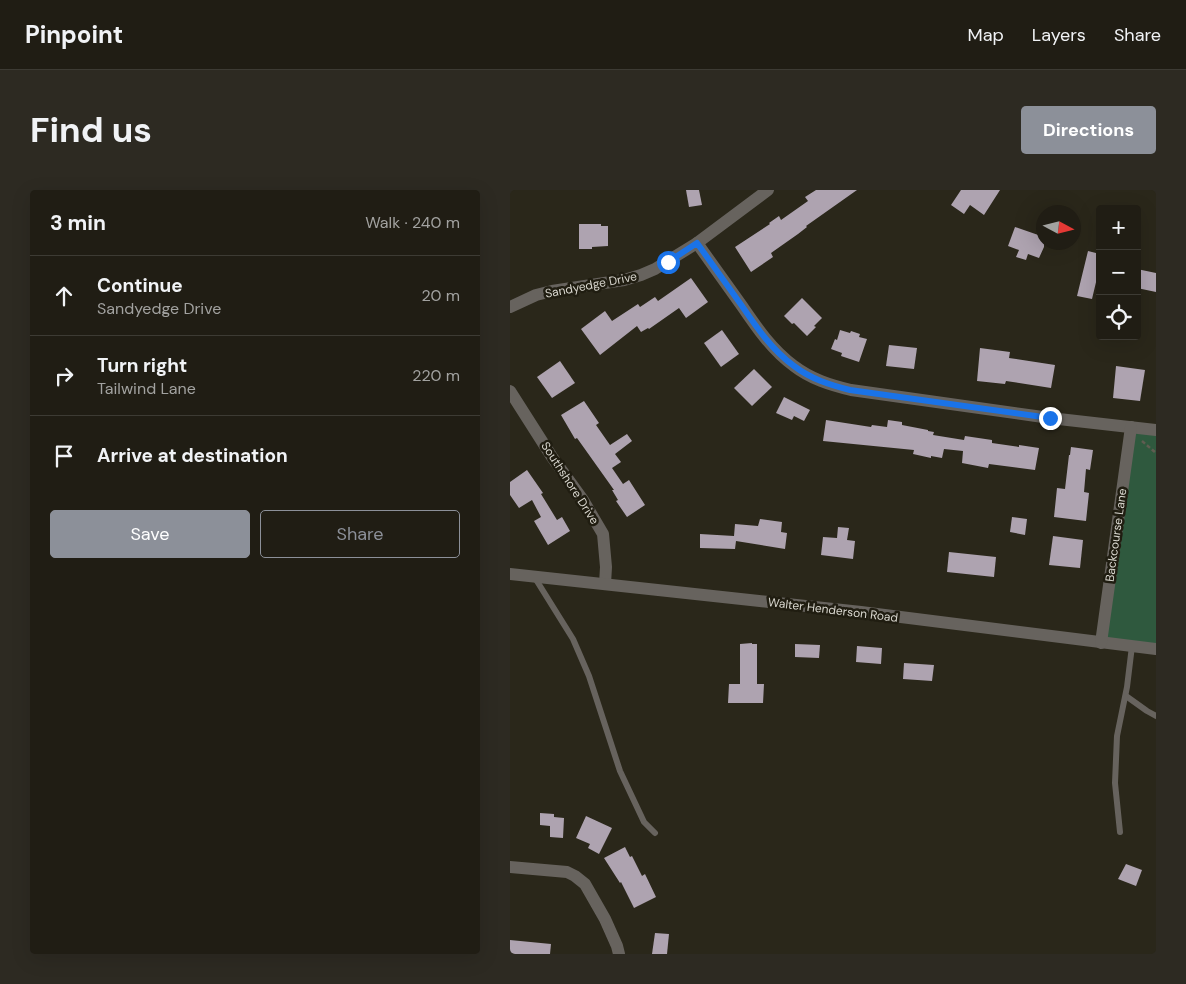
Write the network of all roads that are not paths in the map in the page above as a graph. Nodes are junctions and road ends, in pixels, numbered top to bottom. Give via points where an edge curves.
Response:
1 (768, 190) edge
2 (697, 243) junction
3 (510, 307) edge
4 (510, 390) edge
5 (1131, 427) junction
6 (1156, 430) edge
7 (510, 574) edge
8 (535, 577) junction
9 (605, 584) junction
10 (1102, 642) junction
11 (1132, 646) junction
12 (1156, 649) edge
13 (1126, 696) junction
14 (1156, 716) edge
15 (1120, 832) dead end
16 (655, 833) dead end
17 (510, 867) edge
18 (619, 954) edge

1 - 2 street, Sandyedge Drive
2 - 3 street, Sandyedge Drive via 641,275 552,291
2 - 5 street via 775,351 815,379 850,390
4 - 9 street, Southshore Drive via 603,534
5 - 6 street
5 - 10 street, Backcourse Lane
7 - 8 street, Walter Henderson Road
8 - 9 street, Walter Henderson Road
8 - 16 lane via 573,639 589,676 620,772 644,822
9 - 10 street, Walter Henderson Road
10 - 11 street, Walter Henderson Road
11 - 12 street, Walter Henderson Road
11 - 13 lane
13 - 14 lane
13 - 15 lane via 1116,755
17 - 18 street via 567,872 575,876 585,884 605,919

